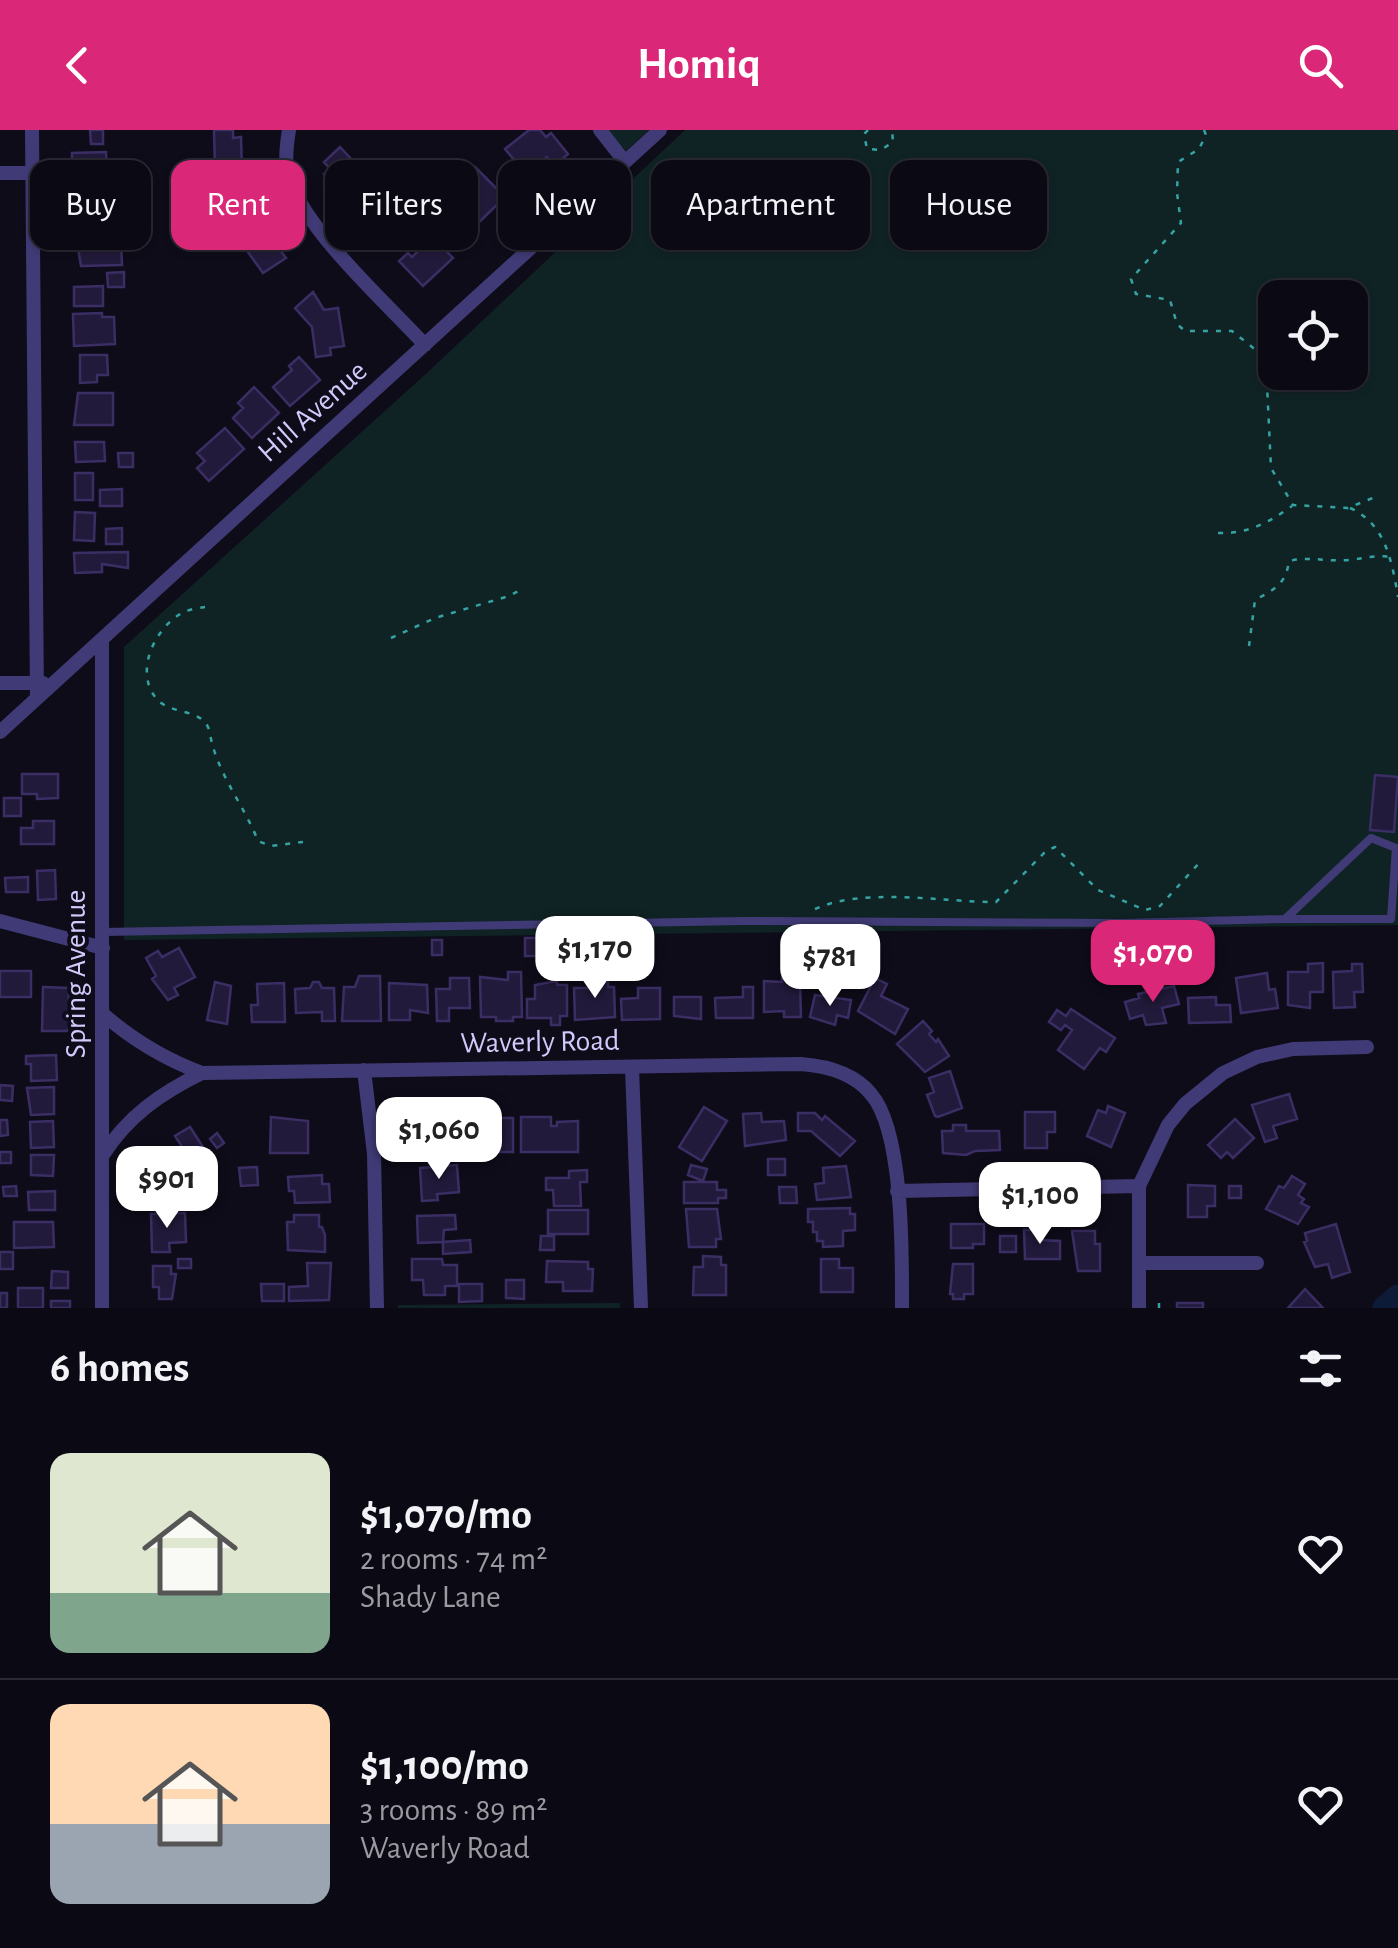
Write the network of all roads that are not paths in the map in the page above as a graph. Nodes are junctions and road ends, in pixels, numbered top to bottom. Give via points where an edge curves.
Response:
1 (32, 130) edge
2 (289, 130) edge
3 (600, 130) edge
4 (660, 130) edge
5 (32, 160) edge
6 (624, 160) edge
7 (628, 160) edge
8 (30, 173) edge
9 (0, 174) edge
10 (33, 250) edge
11 (529, 250) edge
12 (425, 345) junction
13 (102, 639) junction
14 (0, 683) edge
15 (36, 690) junction
16 (0, 732) edge
17 (1395, 918) edge
18 (1284, 919) junction
19 (0, 921) edge
20 (103, 940) junction
21 (103, 1014) junction
22 (1367, 1047) dead end
23 (632, 1068) junction
24 (364, 1070) junction
25 (202, 1073) junction
26 (102, 1155) junction
27 (1139, 1186) junction
28 (897, 1191) junction
29 (1139, 1263) junction
30 (1257, 1264) dead end
31 (102, 1308) edge
32 (378, 1308) edge
33 (641, 1308) edge
34 (902, 1308) edge
35 (1139, 1308) edge

1 - 5 street
2 - 12 street via 288,170 303,207
3 - 6 street
4 - 7 street, Hill Avenue
8 - 9 street
10 - 15 street
11 - 12 street, Hill Avenue
12 - 13 street, Hill Avenue
13 - 15 street, Hill Avenue
13 - 20 street, Spring Avenue
14 - 15 street
15 - 16 street
17 - 18 lane
17 - 18 lane via 1396,848 1371,838
18 - 20 lane via 742,921
19 - 20 street
20 - 21 street, Spring Avenue
21 - 25 street, Waverly Road via 133,1040
21 - 26 street, Spring Avenue
22 - 27 street via 1276,1052 1223,1073 1168,1125
23 - 24 street, Waverly Road
23 - 28 street, Waverly Road via 815,1065 843,1074 870,1092 887,1124
23 - 33 street
24 - 25 street, Waverly Road
24 - 32 street via 374,1154
25 - 26 street, Waverly Road via 151,1102
26 - 31 street, Spring Avenue
27 - 28 street
27 - 29 street
28 - 34 street
29 - 30 street
29 - 35 street

